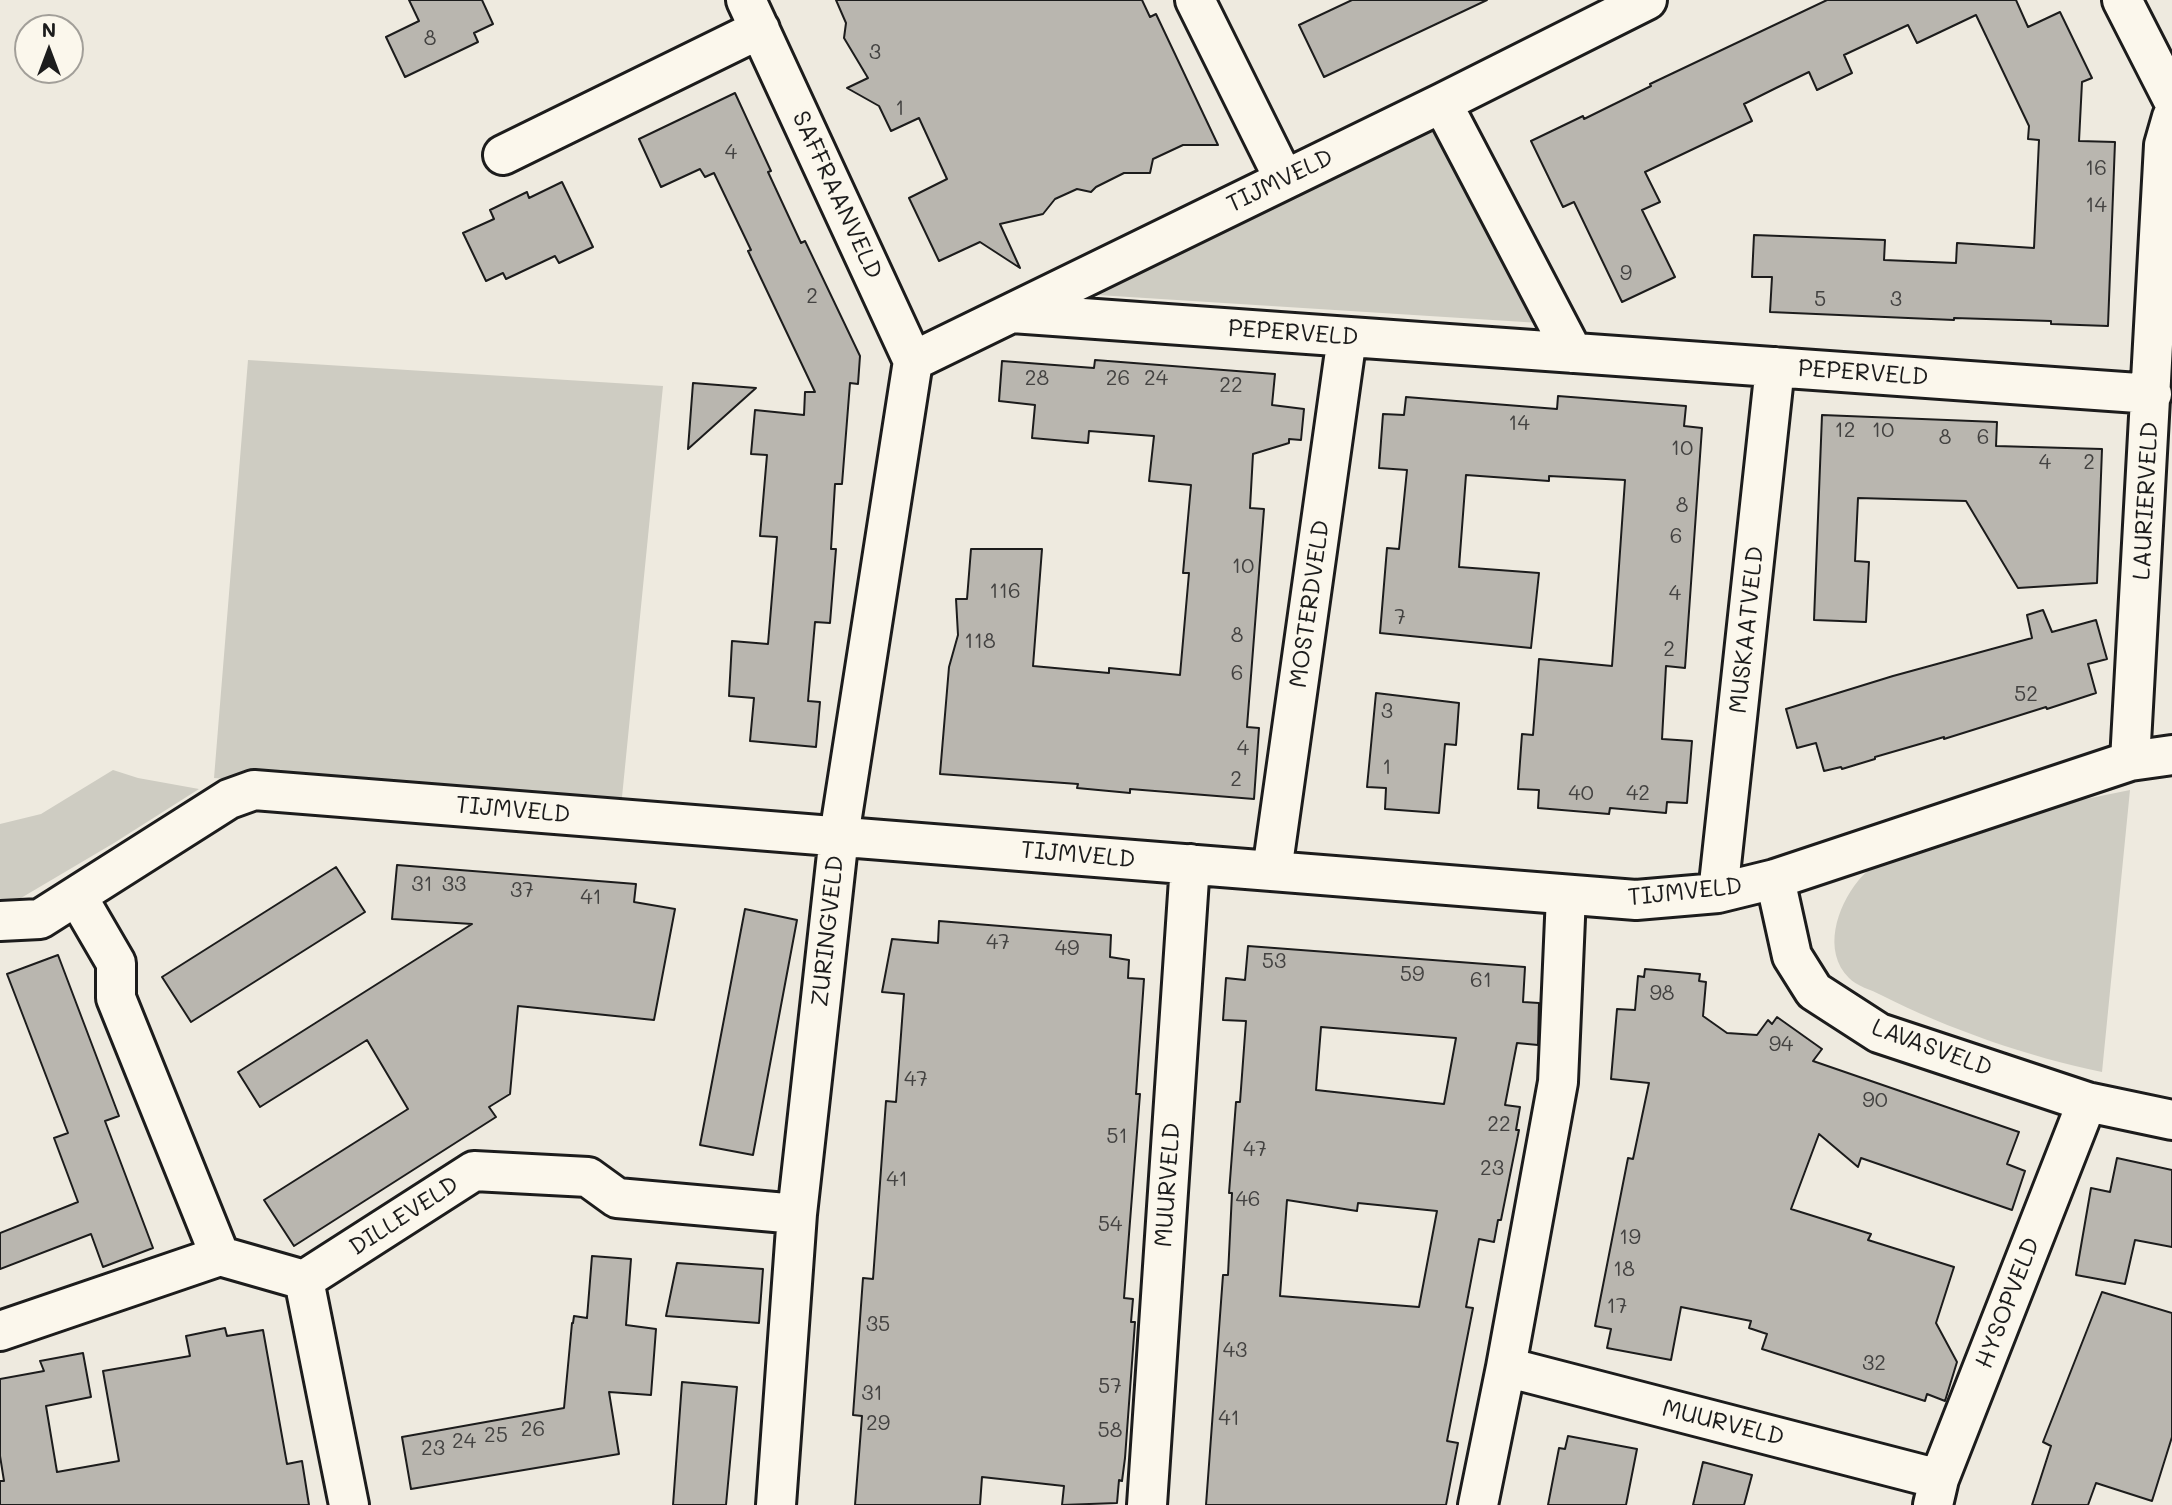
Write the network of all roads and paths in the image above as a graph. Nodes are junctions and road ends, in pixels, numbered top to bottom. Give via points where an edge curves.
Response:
1 (1195, 0) edge
2 (1647, 0) edge
3 (2122, 0) edge
4 (753, 15) edge
5 (2172, 98) edge
6 (1441, 103) junction
7 (2172, 117) edge
8 (503, 155) dead end
9 (1284, 179) junction
10 (1012, 313) junction
11 (1347, 337) junction
12 (1573, 353) junction
13 (913, 361) junction
14 (1775, 367) junction
15 (2152, 394) junction
16 (2172, 755) edge
17 (2130, 761) junction
18 (839, 836) junction
19 (1190, 864) junction
20 (1272, 871) junction
21 (1775, 879) junction
22 (1718, 893) junction
23 (1566, 895) junction
24 (77, 896) junction
25 (0, 921) edge
26 (2087, 1102) junction
27 (2172, 1120) edge
28 (797, 1214) junction
29 (220, 1256) junction
30 (303, 1280) junction
31 (0, 1331) edge
32 (1506, 1367) junction
33 (1936, 1492) edge
34 (349, 1505) edge
35 (776, 1505) edge
36 (1147, 1505) edge
37 (1478, 1505) edge

1 - 9 street
2 - 6 street, TIJMVELD
3 - 5 street
4 - 8 street, SAFFRAANVELD
4 - 13 street, SAFFRAANVELD
6 - 9 street, TIJMVELD
6 - 12 street
7 - 15 street, LAURIERVELD via 2164,145
9 - 10 street, TIJMVELD
10 - 11 street, PEPERVELD
10 - 13 street, TIJMVELD
11 - 12 street, PEPERVELD
11 - 20 street, MOSTERDVELD
12 - 14 street, PEPERVELD
13 - 18 street, ZURINGVELD
14 - 15 street, PEPERVELD
14 - 22 street, MUSKAATVELD
15 - 17 street, LAURIERVELD
16 - 17 street, TIJMVELD
17 - 21 street, TIJMVELD
18 - 19 street, TIJMVELD
18 - 24 street, TIJMVELD via 254,790 229,799
18 - 28 street, ZURINGVELD
19 - 20 street, TIJMVELD
19 - 36 street, MUURVELD
20 - 23 street, TIJMVELD
21 - 22 street, TIJMVELD
21 - 26 street, LAVASVELD via 1792,956 1814,991 1879,1033
22 - 23 street, TIJMVELD via 1636,900
23 - 32 street via 1558,1082
24 - 25 street, TIJMVELD via 40,919
24 - 29 street via 116,963 116,998
26 - 27 street, LAVASVELD
26 - 33 street, HYSOPVELD
28 - 30 street, DILLEVELD via 617,1198 588,1177 474,1171
28 - 35 street, ZURINGVELD
29 - 30 street
29 - 31 street
30 - 34 street
32 - 33 street, MUURVELD
32 - 37 street

